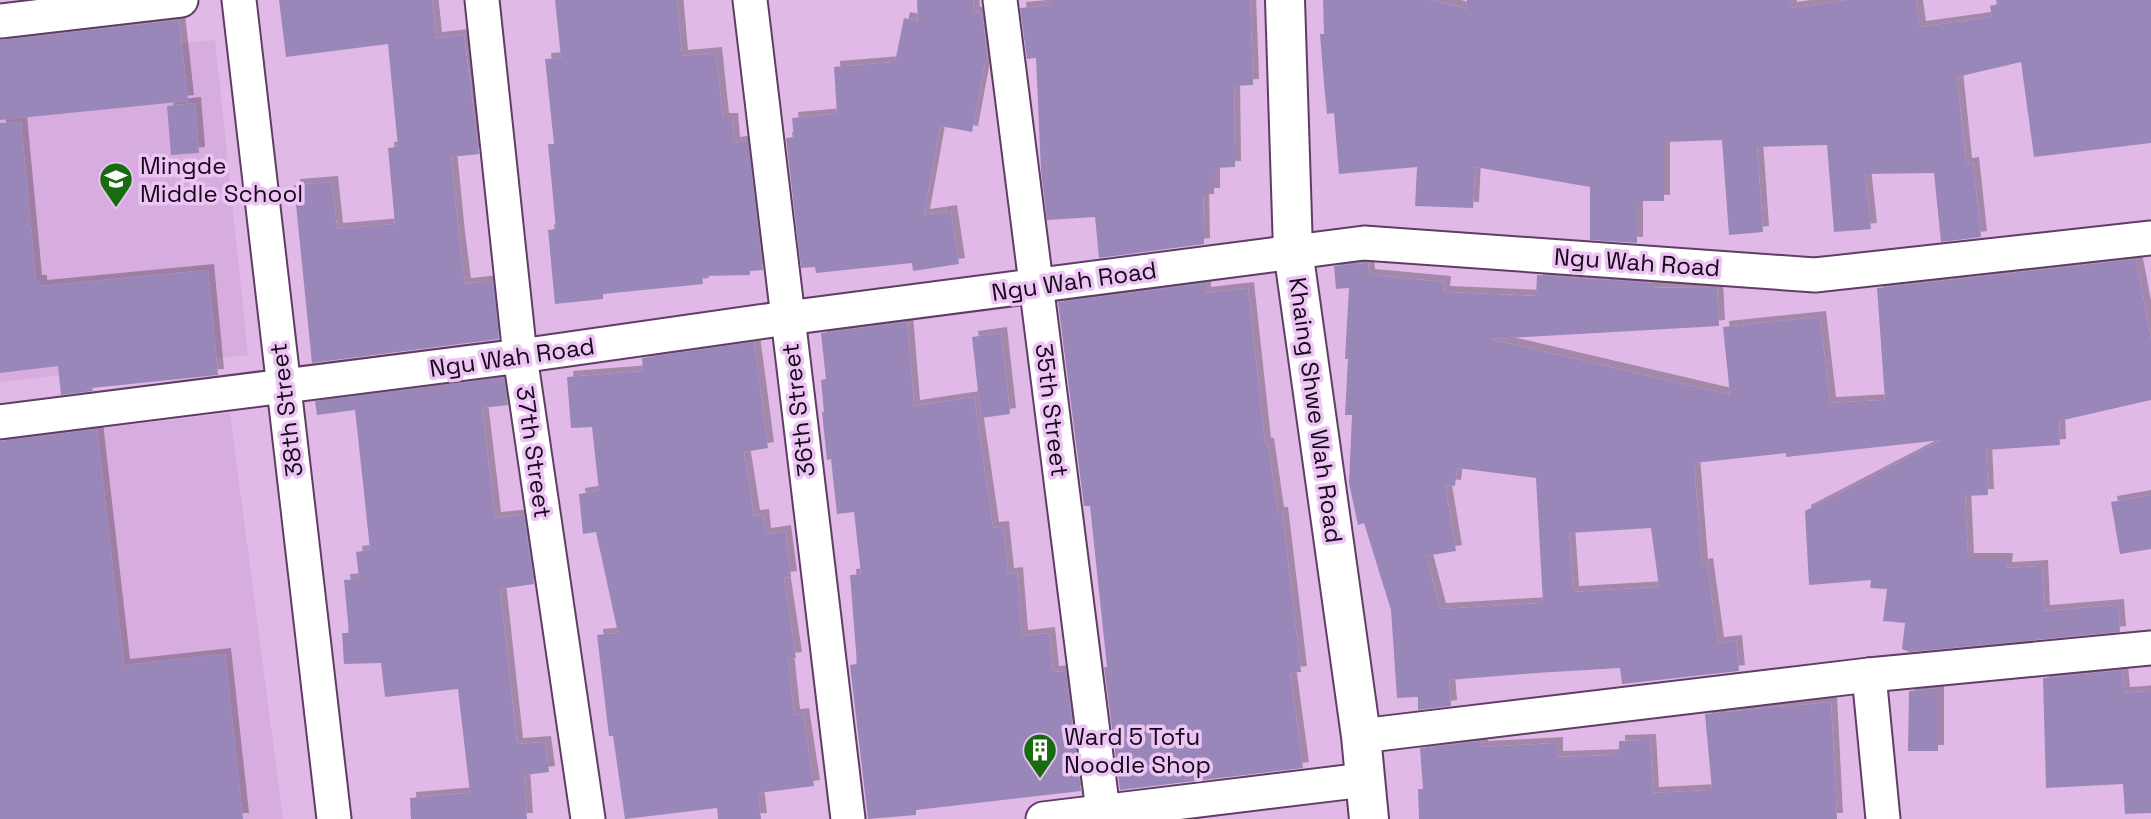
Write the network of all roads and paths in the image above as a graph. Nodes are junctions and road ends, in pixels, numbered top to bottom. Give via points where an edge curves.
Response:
1 (181, 0) edge
2 (239, 0) edge
3 (482, 0) edge
4 (750, 0) edge
5 (1000, 0) edge
6 (1285, 0) edge
7 (0, 21) edge
8 (2151, 238) edge
9 (1293, 250) junction
10 (1036, 287) junction
11 (787, 318) junction
12 (520, 356) junction
13 (283, 386) junction
14 (0, 422) edge
15 (2151, 648) edge
16 (1869, 675) junction
17 (1361, 736) junction
18 (1364, 780) junction
19 (1104, 815) edge
20 (334, 819) edge
21 (588, 819) edge
22 (848, 819) edge
23 (1043, 819) edge
24 (1369, 819) edge
25 (1882, 819) edge

1 - 7 street
2 - 13 street, 38th Street
3 - 12 street, 37th Street
4 - 11 street, 36th Street
5 - 10 street, 35th Street
6 - 9 street, Khaing Shwe Wah Road
8 - 9 street, Ngu Wah Road via 1815,275 1364,243
9 - 10 street, Ngu Wah Road
9 - 17 street, Khaing Shwe Wah Road
10 - 11 street, Ngu Wah Road
10 - 19 street, 35th Street
11 - 12 street, Ngu Wah Road
11 - 22 street, 36th Street
12 - 13 street, Ngu Wah Road
12 - 21 street, 37th Street
13 - 14 street, Ngu Wah Road
13 - 20 street, 38th Street
15 - 16 street
16 - 17 street
16 - 25 street
17 - 18 street, Khaing Shwe Wah Road
18 - 19 street
18 - 24 street, Khaing Shwe Wah Road
19 - 23 street

